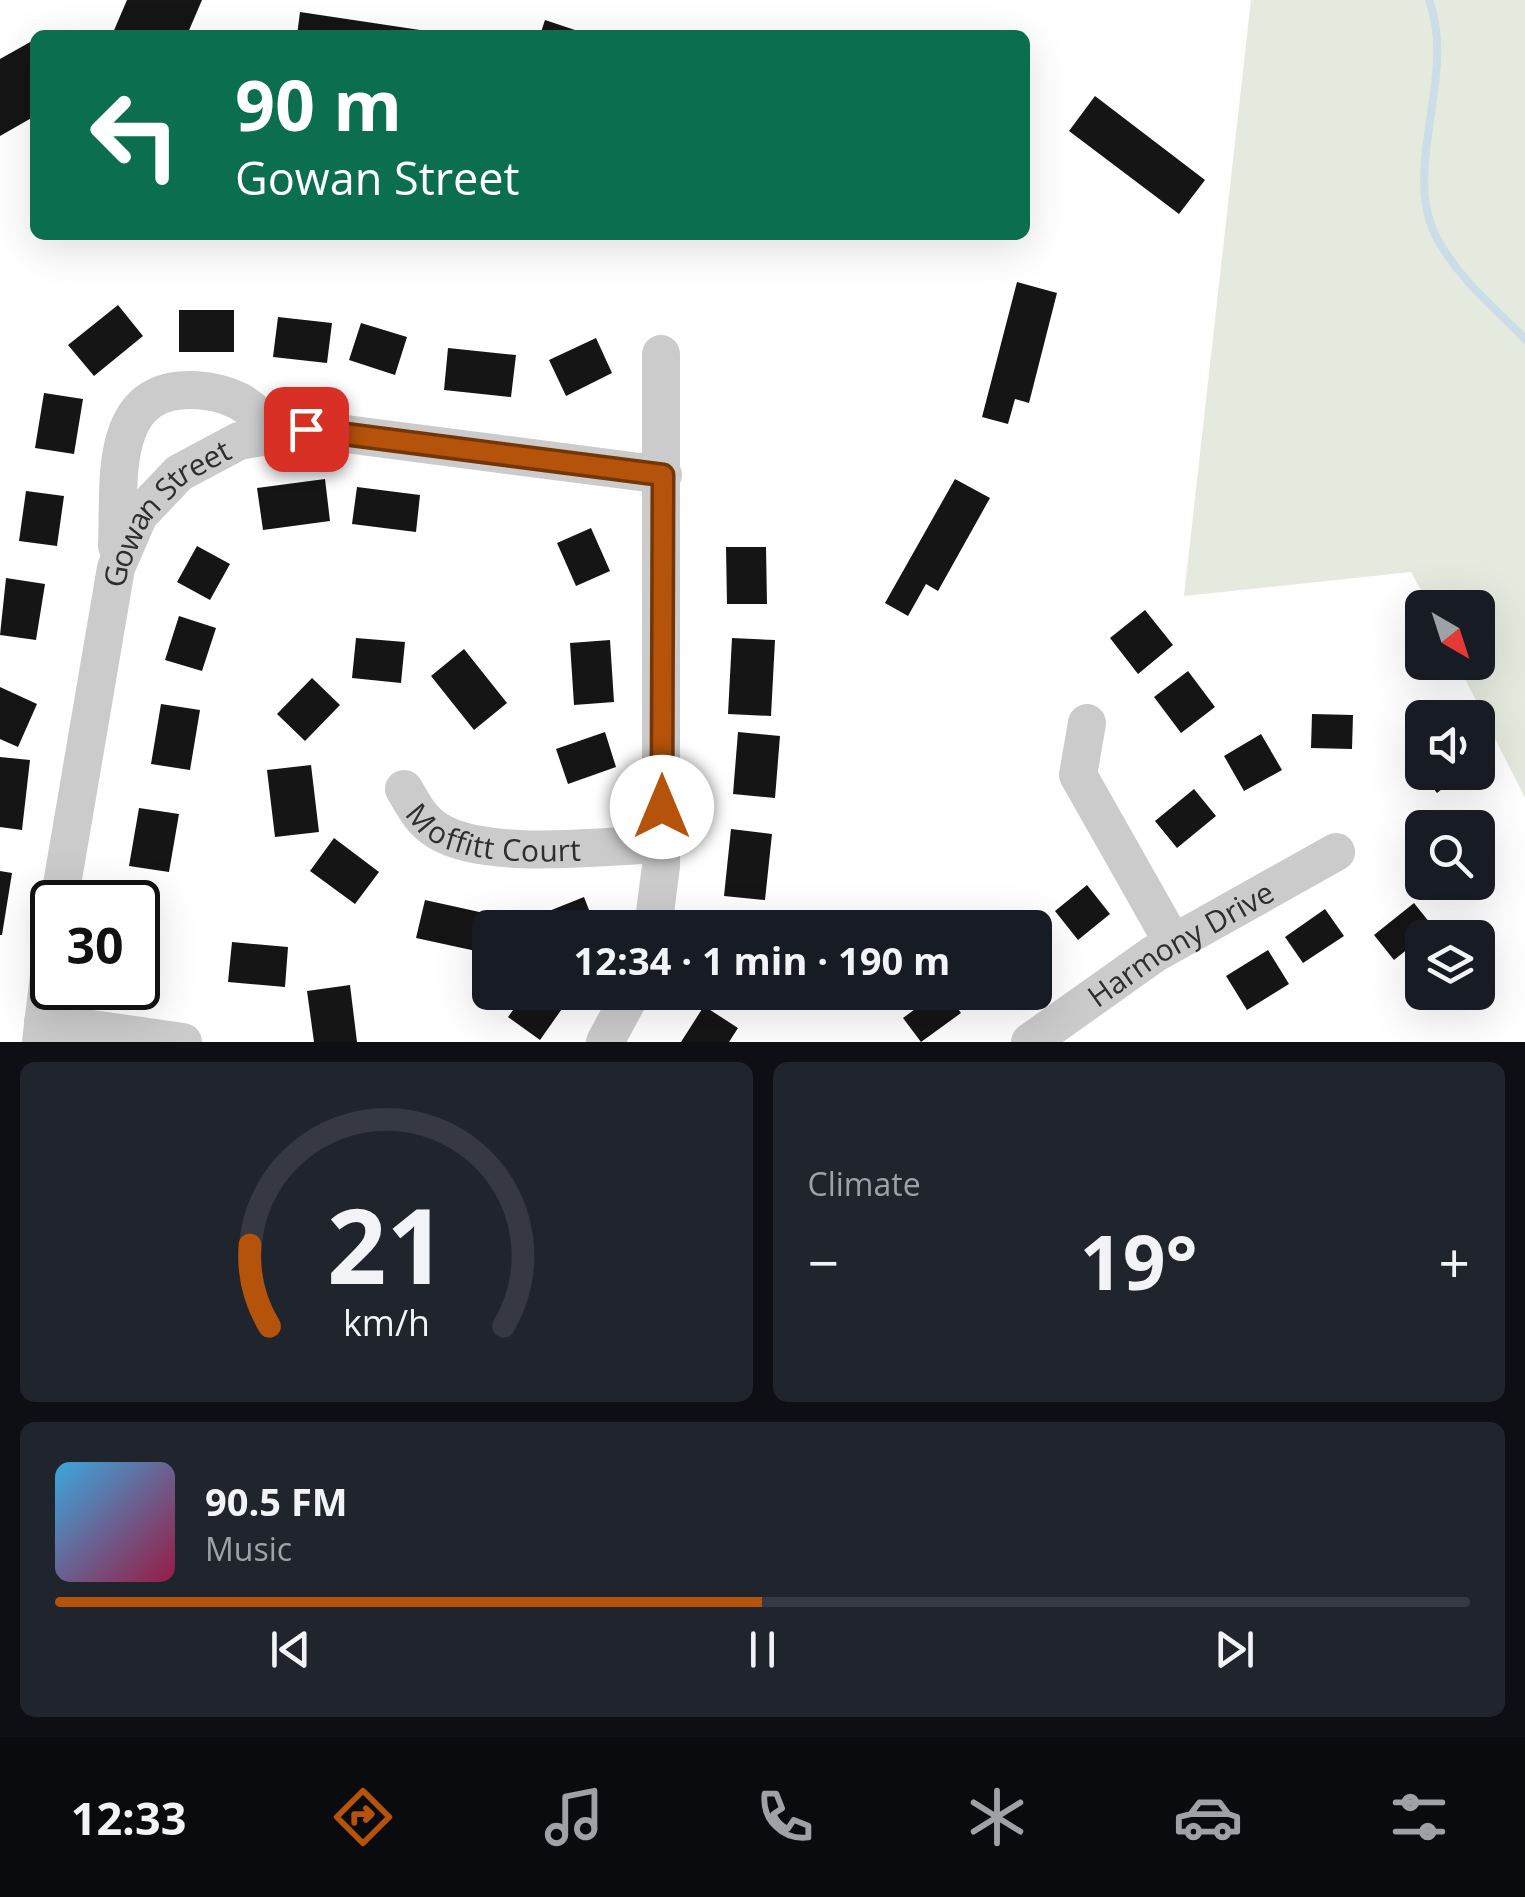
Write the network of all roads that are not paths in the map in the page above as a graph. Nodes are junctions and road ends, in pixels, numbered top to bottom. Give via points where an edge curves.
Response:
1 (661, 354) dead end
2 (272, 432) junction
3 (663, 475) junction
4 (116, 568) junction
5 (1087, 722) dead end
6 (404, 789) dead end
7 (661, 844) junction
8 (1336, 852) dead end
9 (63, 880) edge
10 (656, 910) edge
11 (1173, 943) junction
12 (622, 1010) edge
13 (42, 1032) edge
14 (183, 1042) edge
15 (605, 1042) edge
16 (1030, 1042) edge

1 - 3 street
2 - 3 street, Gowan Street via 348,432
2 - 4 street, Gowan Street via 208,454 157,492
2 - 4 street via 245,400 172,389 154,395 126,433
3 - 7 street
4 - 9 street, Gowan Street
5 - 11 street via 1078,776
6 - 7 street, Moffitt Court via 421,818 477,845
7 - 10 street
8 - 11 street, Harmony Drive
11 - 16 street, Harmony Drive
12 - 15 street
13 - 14 street

